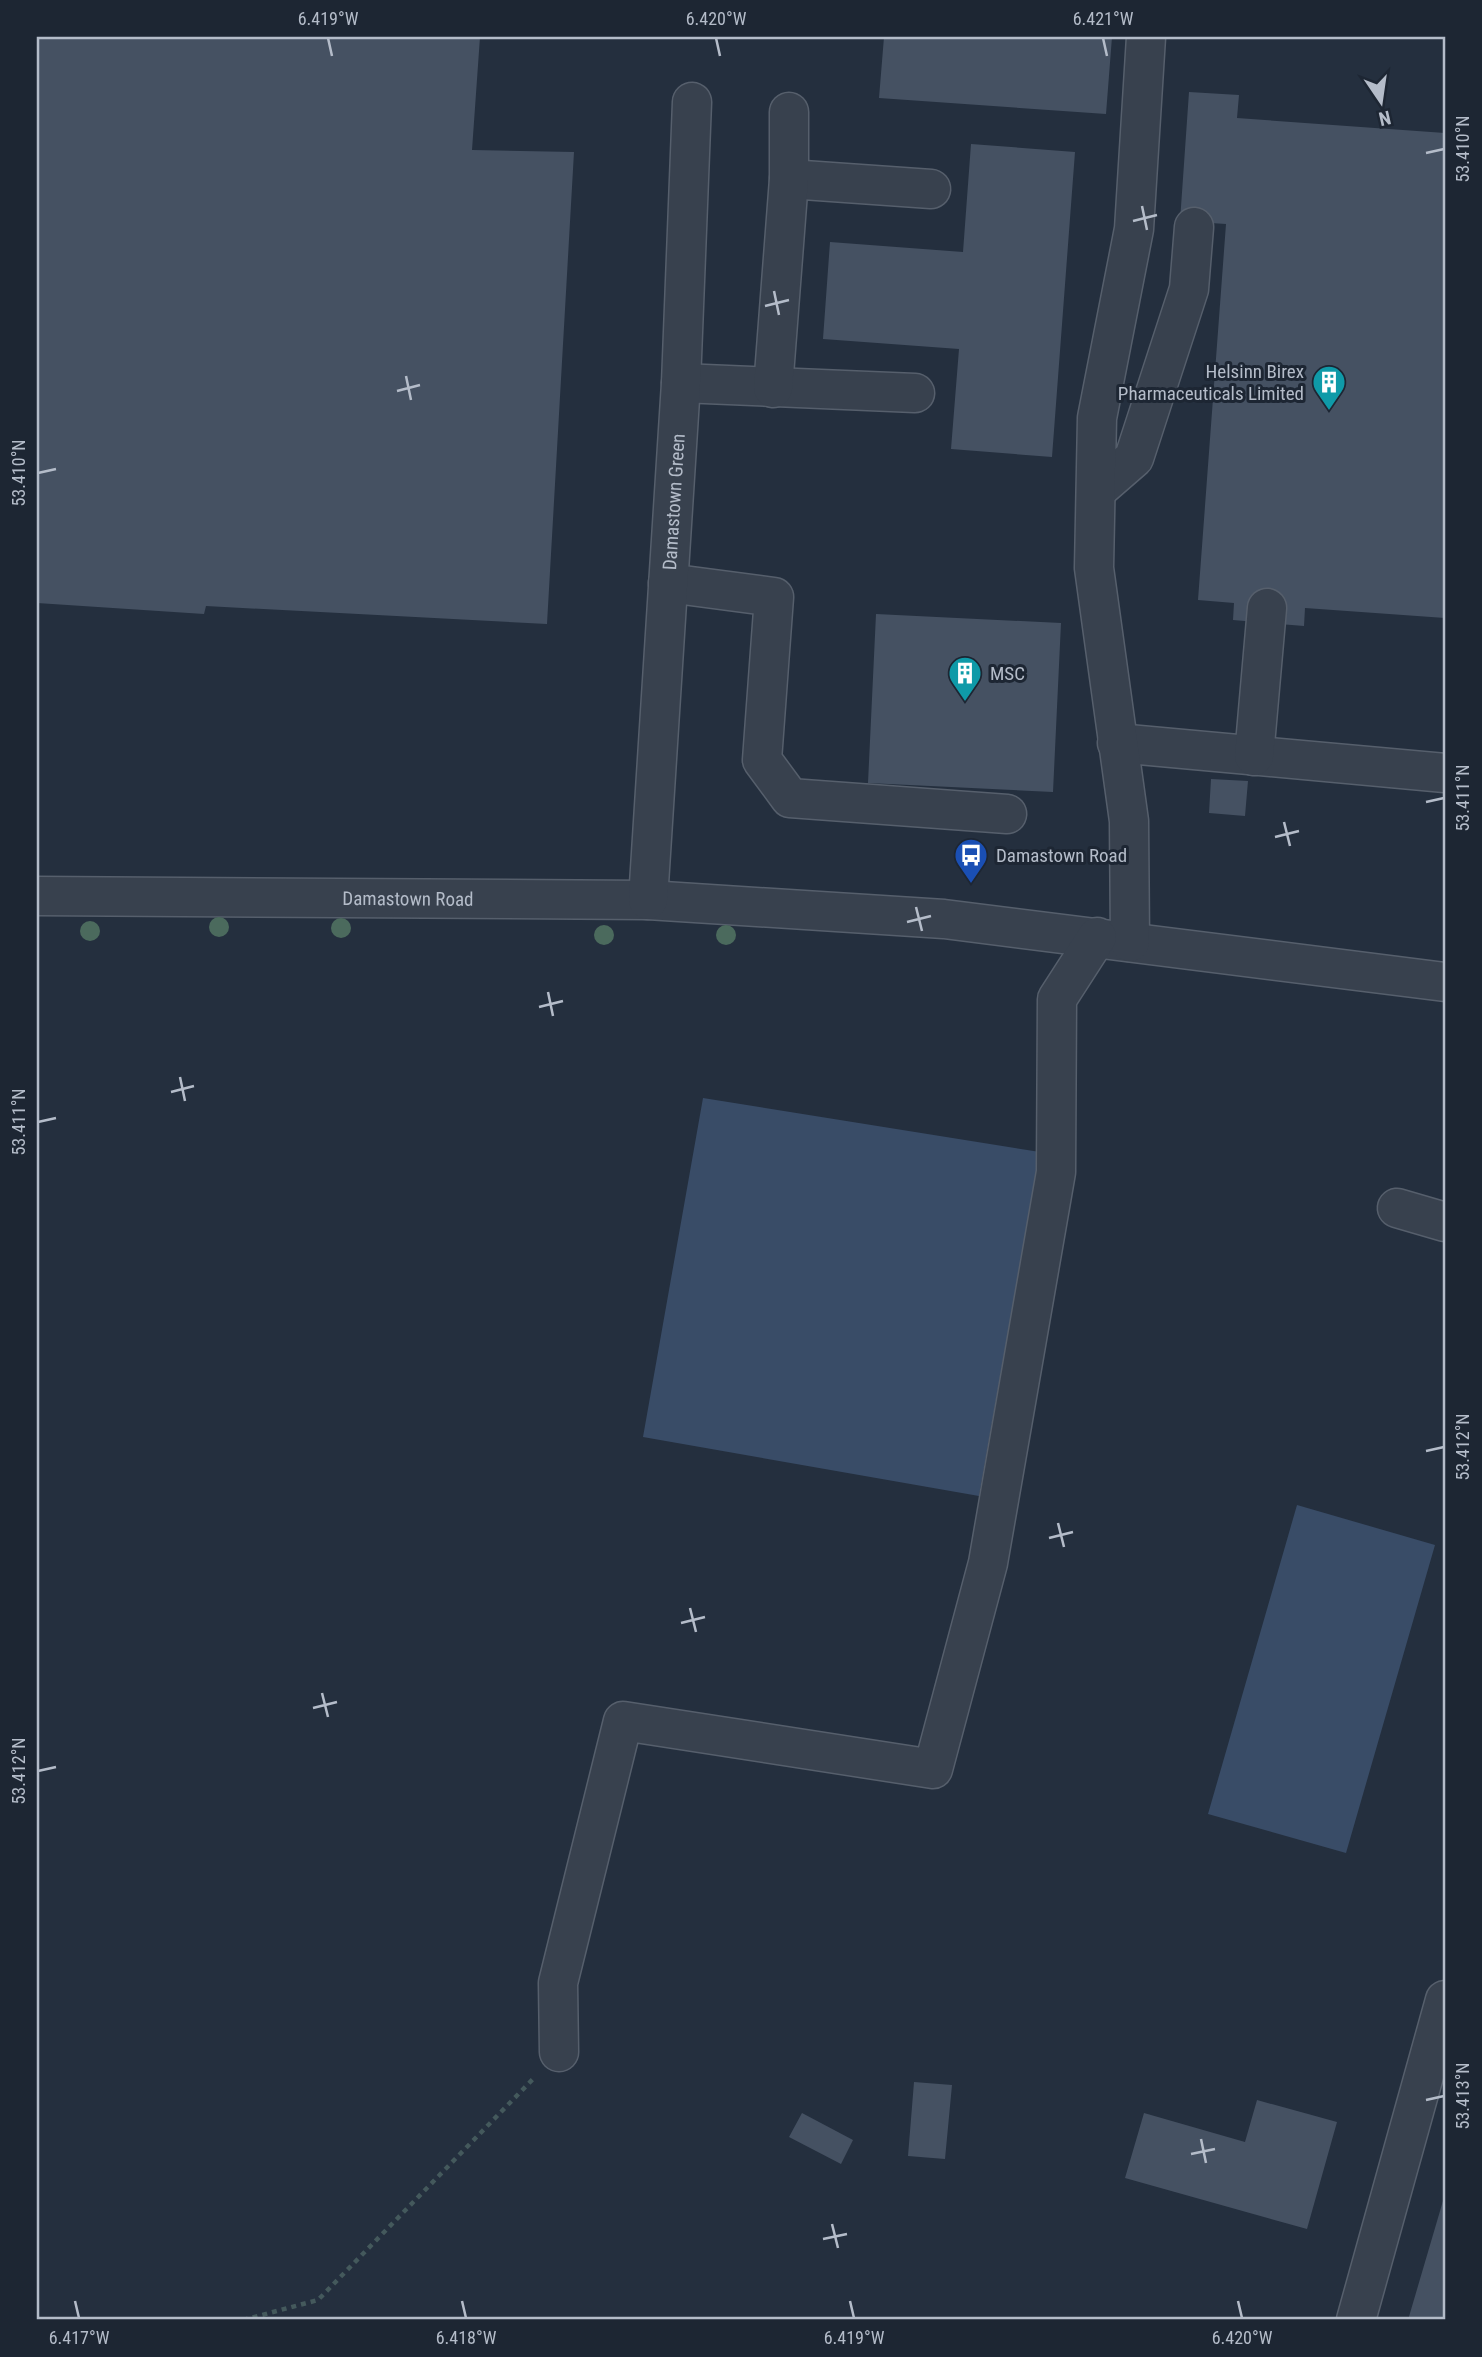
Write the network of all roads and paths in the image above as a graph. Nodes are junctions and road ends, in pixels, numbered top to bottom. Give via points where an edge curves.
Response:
1 (1146, 37) edge
2 (692, 102) dead end
3 (789, 112) dead end
4 (789, 179) junction
5 (931, 189) dead end
6 (1194, 227) dead end
7 (681, 383) junction
8 (773, 388) junction
9 (915, 393) dead end
10 (1096, 491) junction
11 (668, 583) junction
12 (1267, 608) dead end
13 (1117, 743) junction
14 (1254, 756) junction
15 (1445, 773) edge
16 (1007, 814) dead end
17 (37, 896) edge
18 (648, 900) junction
19 (1113, 940) junction
20 (1445, 982) edge
21 (1396, 1208) dead end
22 (1445, 1222) edge
23 (1445, 2000) edge
24 (559, 2052) joint
25 (243, 2320) edge
26 (1356, 2320) edge

1 - 10 street via 1134,229 1097,418
2 - 7 street, Damastown Green
3 - 4 street
4 - 5 street
4 - 8 street
6 - 10 street via 1189,289 1134,458
7 - 8 street
7 - 11 street, Damastown Green
8 - 9 street
10 - 13 street via 1094,568
11 - 16 street via 774,597 762,760 790,798
11 - 18 street, Damastown Green
12 - 14 street
13 - 14 street
13 - 19 street via 1129,821
14 - 15 street
17 - 18 street, Damastown Road
18 - 19 street, Damastown Road via 944,919
19 - 20 street, Damastown Road
19 - 24 street via 1057,999 1056,1172 988,1563 933,1769 623,1721 558,1983
21 - 22 street
23 - 26 street
24 - 25 path via 318,2300

